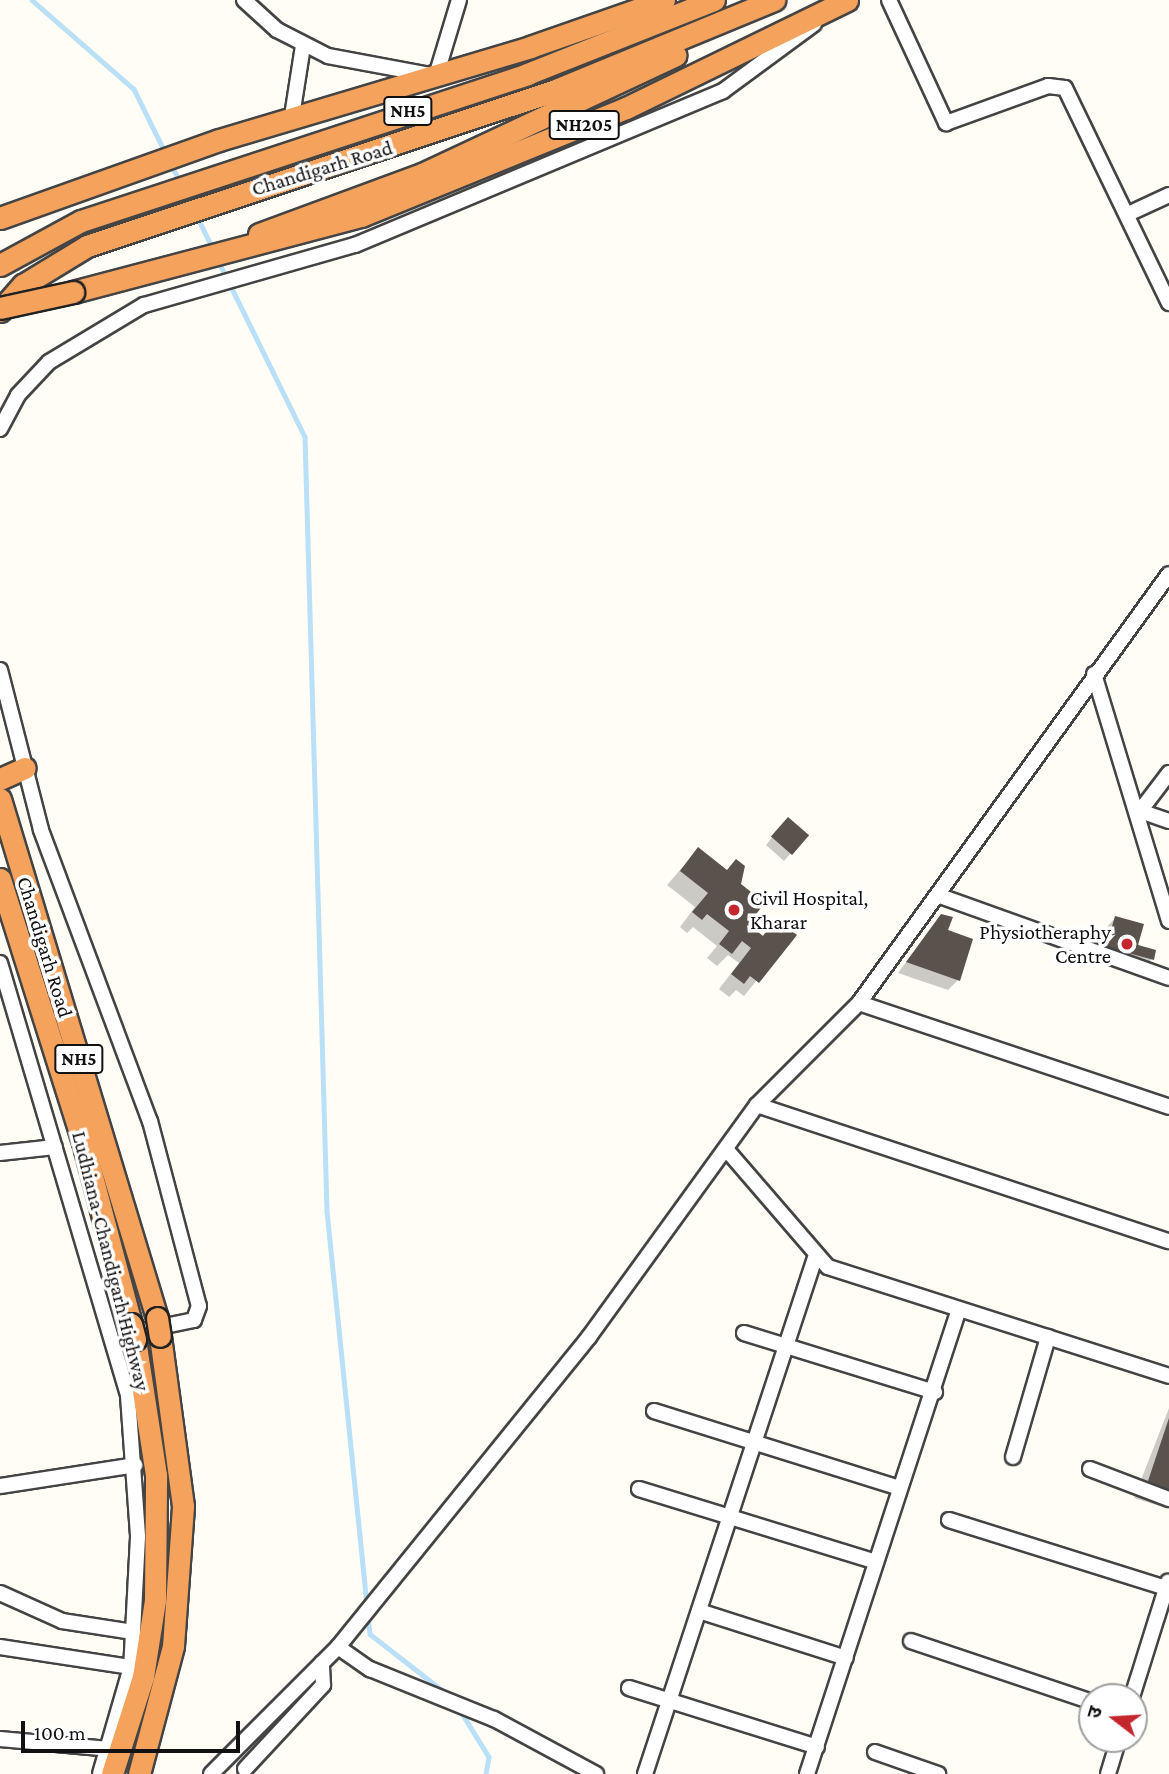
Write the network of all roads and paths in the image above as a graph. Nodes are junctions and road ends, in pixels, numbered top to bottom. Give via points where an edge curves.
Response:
1 (244, 0) edge
2 (459, 0) edge
3 (664, 0) edge
4 (714, 0) edge
5 (846, 0) edge
6 (889, 0) edge
7 (769, 3) edge
8 (303, 46) junction
9 (436, 76) junction
10 (292, 116) junction
11 (68, 191) junction
12 (1169, 195) edge
13 (1128, 214) junction
14 (0, 218) edge
15 (79, 222) junction
16 (188, 263) junction
17 (0, 265) edge
18 (1169, 303) edge
19 (0, 309) edge
20 (0, 429) edge
21 (1169, 574) edge
22 (0, 670) edge
23 (1094, 674) junction
24 (25, 768) junction
25 (1169, 773) edge
26 (0, 779) edge
27 (0, 800) edge
28 (1140, 811) junction
29 (1169, 821) edge
30 (0, 878) edge
31 (940, 896) junction
32 (1169, 921) edge
33 (0, 963) edge
34 (1169, 978) edge
35 (859, 1003) junction
36 (757, 1105) junction
37 (1169, 1107) edge
38 (55, 1147) junction
39 (726, 1149) junction
40 (0, 1153) edge
41 (1169, 1241) edge
42 (815, 1258) junction
43 (959, 1310) junction
44 (744, 1333) dead end
45 (112, 1337) junction
46 (1048, 1337) junction
47 (789, 1345) junction
48 (1169, 1376) edge
49 (935, 1392) junction
50 (654, 1411) dead end
51 (755, 1443) junction
52 (1013, 1457) dead end
53 (135, 1465) junction
54 (1090, 1469) dead end
55 (0, 1486) edge
56 (899, 1488) junction
57 (639, 1489) dead end
58 (1169, 1499) edge
59 (729, 1516) junction
60 (949, 1520) dead end
61 (876, 1562) junction
62 (1168, 1583) edge
63 (0, 1594) edge
64 (699, 1611) junction
65 (133, 1632) junction
66 (911, 1641) dead end
67 (0, 1647) edge
68 (338, 1647) junction
69 (846, 1658) junction
70 (322, 1662) junction
71 (131, 1667) junction
72 (1136, 1683) edge
73 (629, 1688) dead end
74 (1078, 1697) edge
75 (671, 1700) junction
76 (254, 1726) junction
77 (0, 1740) edge
78 (817, 1747) junction
79 (109, 1749) junction
80 (875, 1752) dead end
81 (1115, 1753) edge
82 (244, 1772) edge
83 (100, 1774) edge
84 (112, 1774) edge
85 (138, 1774) edge
86 (211, 1774) edge
87 (596, 1774) edge
88 (645, 1774) edge
89 (807, 1774) edge
90 (938, 1774) edge
91 (1108, 1774) edge

1 - 8 street
2 - 9 street
3 - 9 highway
4 - 15 highway, Chandigarh Road / NH5 via 527,74
5 - 16 highway, NH205 via 626,108 316,232
5 - 20 street via 723,91 323,257 166,299 82,338 49,362 19,395
6 - 13 street via 946,123 1058,84 1071,94
7 - 16 highway via 706,40 499,141
7 - 19 highway, Chandigarh Road / NH5 via 546,94 87,246 23,285
8 - 9 street via 356,63
8 - 10 street
9 - 10 highway
10 - 11 highway
11 - 14 highway
11 - 15 highway
12 - 13 street
13 - 18 street
15 - 17 highway, Chandigarh Road / NH5
16 - 19 highway, NH205, bridge
21 - 23 street
22 - 24 street
23 - 28 street
23 - 31 street
24 - 26 highway
24 - 45 street via 41,830 150,1121 199,1306 194,1320
25 - 28 street
27 - 85 highway, Chandigarh Road / NH5 via 159,1327 181,1480 178,1592 164,1690
28 - 29 street
28 - 32 street
30 - 84 highway, Ludhiana-Chandigarh Highway / NH5 via 83,1142 133,1331 156,1475 155,1600 143,1677
31 - 34 street
31 - 35 street
33 - 38 street
35 - 36 street
35 - 37 street
36 - 39 street
36 - 41 street
38 - 40 street
38 - 45 street
39 - 42 street
39 - 68 street via 589,1337
42 - 43 street via 849,1277
42 - 47 street
43 - 46 street
43 - 49 street
44 - 47 street
45 - 53 street
46 - 48 street
46 - 52 street
47 - 49 street
47 - 51 street
49 - 56 street
50 - 51 street
51 - 56 street
51 - 59 street
53 - 55 street
53 - 65 street
54 - 58 street
56 - 61 street
57 - 59 street
59 - 61 street
59 - 64 street
60 - 62 street
61 - 69 street
62 - 72 street
63 - 65 street via 62,1621
64 - 69 street
64 - 75 street
65 - 71 street
66 - 74 street
67 - 71 street
68 - 70 street
68 - 87 street via 370,1669 470,1709
69 - 78 street
70 - 76 street
70 - 82 street via 323,1685
71 - 79 street
73 - 75 street
75 - 78 street
75 - 88 street
76 - 82 street
76 - 86 street
77 - 79 street
78 - 89 street
79 - 83 street
80 - 90 street
81 - 91 street

